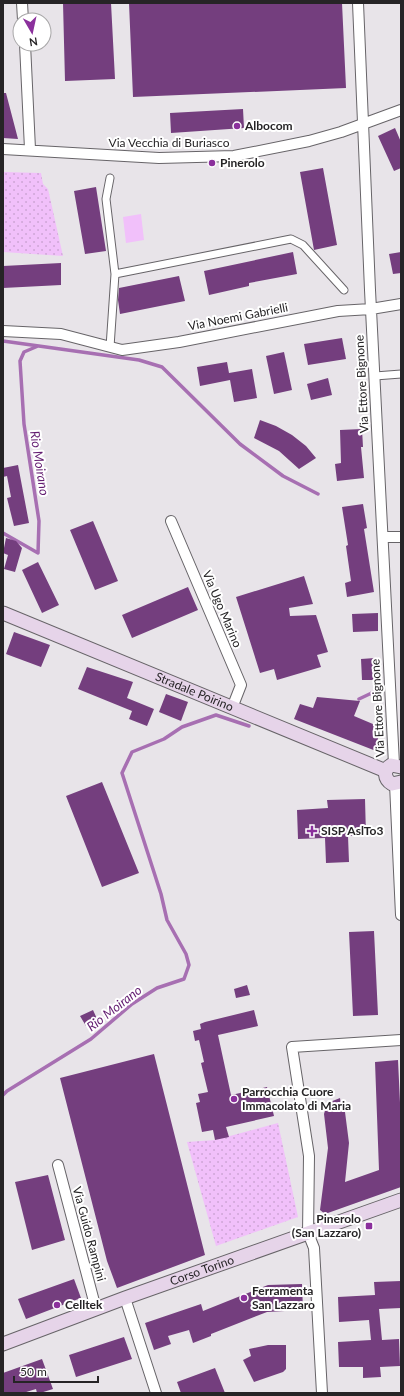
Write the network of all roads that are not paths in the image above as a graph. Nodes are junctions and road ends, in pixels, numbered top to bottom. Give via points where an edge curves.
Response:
1 (358, 3) edge
2 (24, 52) edge
3 (401, 110) edge
4 (363, 123) junction
5 (3, 149) edge
6 (30, 149) junction
7 (110, 178) dead end
8 (115, 274) junction
9 (344, 290) dead end
10 (401, 304) edge
11 (371, 309) junction
12 (3, 331) edge
13 (110, 347) junction
14 (401, 374) edge
15 (375, 376) junction
16 (170, 520) dead end
17 (384, 537) junction
18 (401, 537) edge
19 (3, 613) edge
20 (390, 693) junction
21 (401, 693) edge
22 (232, 708) junction
23 (394, 768) edge
24 (398, 783) edge
25 (401, 915) edge
26 (401, 1040) edge
27 (58, 1165) dead end
28 (401, 1200) edge
29 (308, 1233) junction
30 (125, 1298) junction
31 (96, 1310) junction
32 (3, 1344) edge
33 (156, 1393) edge
34 (322, 1393) edge

1 - 4 street, Via Ettore Bignone
2 - 6 street
3 - 4 street, Via Vecchia di Buriasco
4 - 6 street, Via Vecchia di Buriasco via 309,141 234,156 160,158 42,152
4 - 11 street, Via Ettore Bignone
5 - 6 street, Via Vecchia di Buriasco
7 - 8 street via 106,199
8 - 9 street via 291,240 303,245
8 - 13 street
10 - 11 street, Via Noemi Gabrielli
11 - 13 street, Via Noemi Gabrielli via 338,311 147,347 122,350
11 - 15 street, Via Ettore Bignone
12 - 13 street, Via Noemi Gabrielli via 61,334
14 - 15 street
15 - 17 street, Via Ettore Bignone
16 - 22 street, Via Ugo Marino via 241,685
17 - 18 street
17 - 20 street, Via Ettore Bignone
19 - 22 main road, Stradale Poirino
20 - 21 street
20 - 23 street, Via Ettore Bignone
22 - 23 main road, Stradale Poirino
23 - 24 main road via 387,780
24 - 25 street
26 - 29 street via 292,1047 309,1156
27 - 31 street, Via Guido Rampini
28 - 29 main road, Corso Torino
29 - 30 main road, Corso Torino
29 - 34 street via 314,1248
30 - 31 main road, Corso Torino
30 - 33 street
31 - 32 main road, Corso Torino

